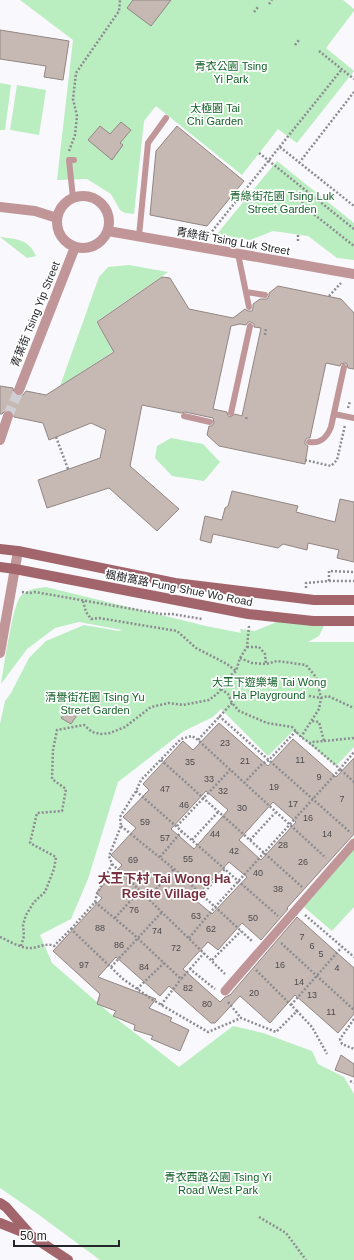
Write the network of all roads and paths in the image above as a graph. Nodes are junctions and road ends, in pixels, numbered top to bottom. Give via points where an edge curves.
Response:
1 (120, 0) edge
2 (272, 0) edge
3 (269, 4) dead end
4 (258, 7) dead end
5 (254, 12) dead end
6 (299, 40) dead end
7 (295, 45) dead end
8 (319, 51) dead end
9 (342, 69) junction
10 (354, 79) edge
11 (354, 92) edge
12 (166, 118) dead end
13 (280, 147) junction
14 (259, 153) dead end
15 (71, 160) joint
16 (269, 161) junction
17 (299, 163) junction
18 (309, 193) junction
19 (73, 198) junction
20 (354, 206) edge
21 (0, 207) edge
22 (57, 218) junction
23 (354, 229) edge
24 (108, 231) junction
25 (298, 235) dead end
26 (139, 236) junction
27 (208, 238) dead end
28 (298, 241) dead end
29 (354, 246) edge
30 (75, 247) junction
31 (238, 254) junction
32 (354, 274) edge
33 (246, 292) junction
34 (265, 295) dead end
35 (249, 307) dead end
36 (250, 326) dead end
37 (266, 328) dead end
38 (264, 335) dead end
39 (344, 367) dead end
40 (19, 390) tunnel mouth
41 (350, 401) dead end
42 (231, 413) dead end
43 (334, 414) junction
44 (352, 414) edge
45 (8, 416) tunnel mouth
46 (184, 416) dead end
47 (210, 422) dead end
48 (345, 423) dead end
49 (56, 437) dead end
50 (0, 440) edge
51 (309, 442) dead end
52 (306, 460) dead end
53 (68, 469) dead end
54 (0, 549) edge
55 (18, 551) junction
56 (0, 568) edge
57 (15, 569) junction
58 (354, 572) edge
59 (329, 581) junction
60 (354, 581) edge
61 (306, 583) dead end
62 (354, 600) edge
63 (83, 601) dead end
64 (354, 621) edge
65 (249, 626) dead end
66 (246, 648) junction
67 (0, 653) edge
68 (240, 658) junction
69 (266, 664) junction
70 (236, 671) junction
71 (221, 689) junction
72 (309, 696) dead end
73 (321, 698) junction
74 (232, 703) junction
75 (354, 708) edge
76 (219, 716) junction
77 (312, 721) junction
78 (296, 732) junction
79 (301, 737) junction
80 (354, 738) edge
81 (198, 740) junction
82 (324, 741) junction
83 (310, 744) junction
84 (354, 752) edge
85 (161, 760) junction
86 (269, 760) junction
87 (340, 769) junction
88 (230, 770) junction
89 (354, 782) edge
90 (244, 783) junction
91 (136, 791) junction
92 (202, 798) junction
93 (313, 798) junction
94 (218, 812) junction
95 (275, 813) junction
96 (289, 825) junction
97 (121, 826) junction
98 (176, 826) junction
99 (182, 831) junction
100 (354, 836) edge
101 (192, 840) junction
102 (250, 840) junction
103 (354, 843) edge
104 (264, 853) junction
105 (160, 857) junction
106 (112, 864) junction
107 (334, 866) junction
108 (174, 869) junction
109 (225, 869) junction
110 (239, 881) junction
111 (140, 890) junction
112 (310, 894) junction
113 (202, 895) junction
114 (148, 898) junction
115 (96, 902) junction
116 (215, 907) junction
117 (297, 908) junction
118 (162, 912) junction
119 (115, 918) junction
120 (286, 923) junction
121 (71, 929) junction
122 (241, 931) junction
123 (273, 936) junction
124 (0, 937) edge
125 (189, 938) junction
126 (138, 939) junction
127 (21, 946) junction
128 (342, 947) junction
129 (261, 949) junction
130 (204, 953) junction
131 (354, 957) edge
132 (212, 960) junction
133 (164, 963) junction
134 (250, 963) junction
135 (111, 967) junction
136 (190, 969) junction
137 (317, 975) junction
138 (181, 979) junction
139 (233, 981) junction
140 (136, 989) junction
141 (224, 993) junction
142 (161, 1005) junction
143 (291, 1005) junction
144 (354, 1010) edge
145 (297, 1011) junction
146 (241, 1018) junction
147 (354, 1019) edge
148 (354, 1049) edge
149 (327, 1054) dead end
150 (350, 1081) dead end
151 (354, 1082) edge
152 (0, 1203) edge
153 (259, 1217) dead end
154 (0, 1223) edge
155 (30, 1235) junction
156 (68, 1260) edge
157 (306, 1260) edge

1 - 15 path via 119,11 76,72 73,99 77,116 75,135 70,147
2 - 3 path
4 - 5 path
6 - 7 path
8 - 9 path
9 - 10 path
9 - 13 path
11 - 17 path
12 - 26 lane via 148,143
13 - 16 path
13 - 17 path
14 - 16 path
15 - 19 lane
16 - 18 path
16 - 27 path
17 - 20 path
18 - 23 path
18 - 29 path via 301,204
19 - 22 street via 65,203
19 - 24 street via 88,196 101,203 109,216
21 - 22 street via 35,211
22 - 30 street via 59,233 68,244
24 - 26 street, 青綠街 Tsing Luk Street
24 - 30 street via 104,238 91,248
25 - 28 path
26 - 31 street, 青綠街 Tsing Luk Street
30 - 40 street, 青葉街 Tsing Yip Street
31 - 32 street, 青綠街 Tsing Luk Street
31 - 33 lane
33 - 34 lane
33 - 35 lane
36 - 42 lane
37 - 38 path
39 - 43 lane
41 - 44 path
43 - 44 lane
43 - 51 lane via 328,435 322,441
45 - 50 street
46 - 47 lane
48 - 52 path via 337,460 331,466
49 - 53 path
54 - 55 main road, 楓樹窩路 Fung Shue Wo Road
55 - 57 street
55 - 62 main road, 楓樹窩路 Fung Shue Wo Road via 176,582 314,600
56 - 57 main road, 楓樹窩路 Fung Shue Wo Road
57 - 64 main road, 楓樹窩路 Fung Shue Wo Road via 248,614 313,621
57 - 67 street
58 - 59 path via 329,571
59 - 60 path
59 - 61 path
63 - 70 path via 91,619 99,618 177,631 196,648
65 - 66 path
66 - 68 path
66 - 69 path via 259,647 265,654
68 - 69 path via 252,663
68 - 70 path
69 - 73 path via 277,661 306,665 316,677
70 - 71 path via 224,681
71 - 74 path via 228,694
71 - 127 path via 209,700 151,707 125,727 110,733 92,732 84,725 57,730 52,779 66,789 62,811 37,813 30,843 56,857 54,870 45,892 34,902 26,915
72 - 73 path
73 - 75 path via 328,696
73 - 77 path via 319,709
74 - 76 path
74 - 78 path via 239,711 267,723 292,727
76 - 81 path
76 - 86 path
77 - 79 path
77 - 82 path via 319,722
78 - 79 path
78 - 86 path
79 - 83 path
80 - 82 path
81 - 85 path via 192,736 181,739
81 - 88 path
82 - 83 path
83 - 87 path
84 - 87 path
85 - 91 path via 141,780
85 - 92 path
86 - 90 path
86 - 93 path
87 - 89 path
87 - 93 path
88 - 90 path
88 - 92 path
90 - 95 path
91 - 97 path via 120,817
91 - 98 path
92 - 94 path
92 - 98 path
93 - 96 path
93 - 100 path
94 - 101 path
94 - 102 path
95 - 96 path
95 - 102 path
96 - 104 path
96 - 107 path
97 - 105 path
97 - 106 path via 109,856
98 - 99 path
99 - 101 path
99 - 105 path
101 - 109 path
102 - 104 path
103 - 107 street
104 - 110 path
104 - 112 path
105 - 108 path
106 - 111 path
106 - 115 path via 97,894
107 - 112 street
108 - 113 path
108 - 114 path
109 - 110 path
109 - 113 path
110 - 116 path
110 - 120 path
111 - 114 path
111 - 119 path
112 - 117 street
113 - 116 path
114 - 118 path
115 - 119 path
115 - 121 path
116 - 122 path
116 - 125 path
117 - 120 street
117 - 128 path
118 - 125 path
118 - 126 path
119 - 126 path
120 - 123 street
121 - 127 path via 54,946
121 - 135 path
122 - 129 path
122 - 132 path
123 - 129 street
123 - 137 path
124 - 127 path
125 - 130 path
126 - 133 path
126 - 135 path
128 - 131 path
128 - 137 path
129 - 134 street
130 - 132 path
130 - 136 path
132 - 139 path
133 - 138 path
133 - 140 path
134 - 139 street
134 - 143 path
135 - 140 path
136 - 138 path
136 - 141 path
137 - 143 path
137 - 144 path
138 - 142 path
139 - 141 street
140 - 142 path
141 - 146 path
142 - 146 path via 208,1032
143 - 145 path
145 - 146 path via 276,1032
145 - 149 path via 312,1027
147 - 148 path via 340,1039 342,1044
150 - 151 path
152 - 155 main road
153 - 157 path via 286,1233
154 - 155 main road
155 - 156 main road

